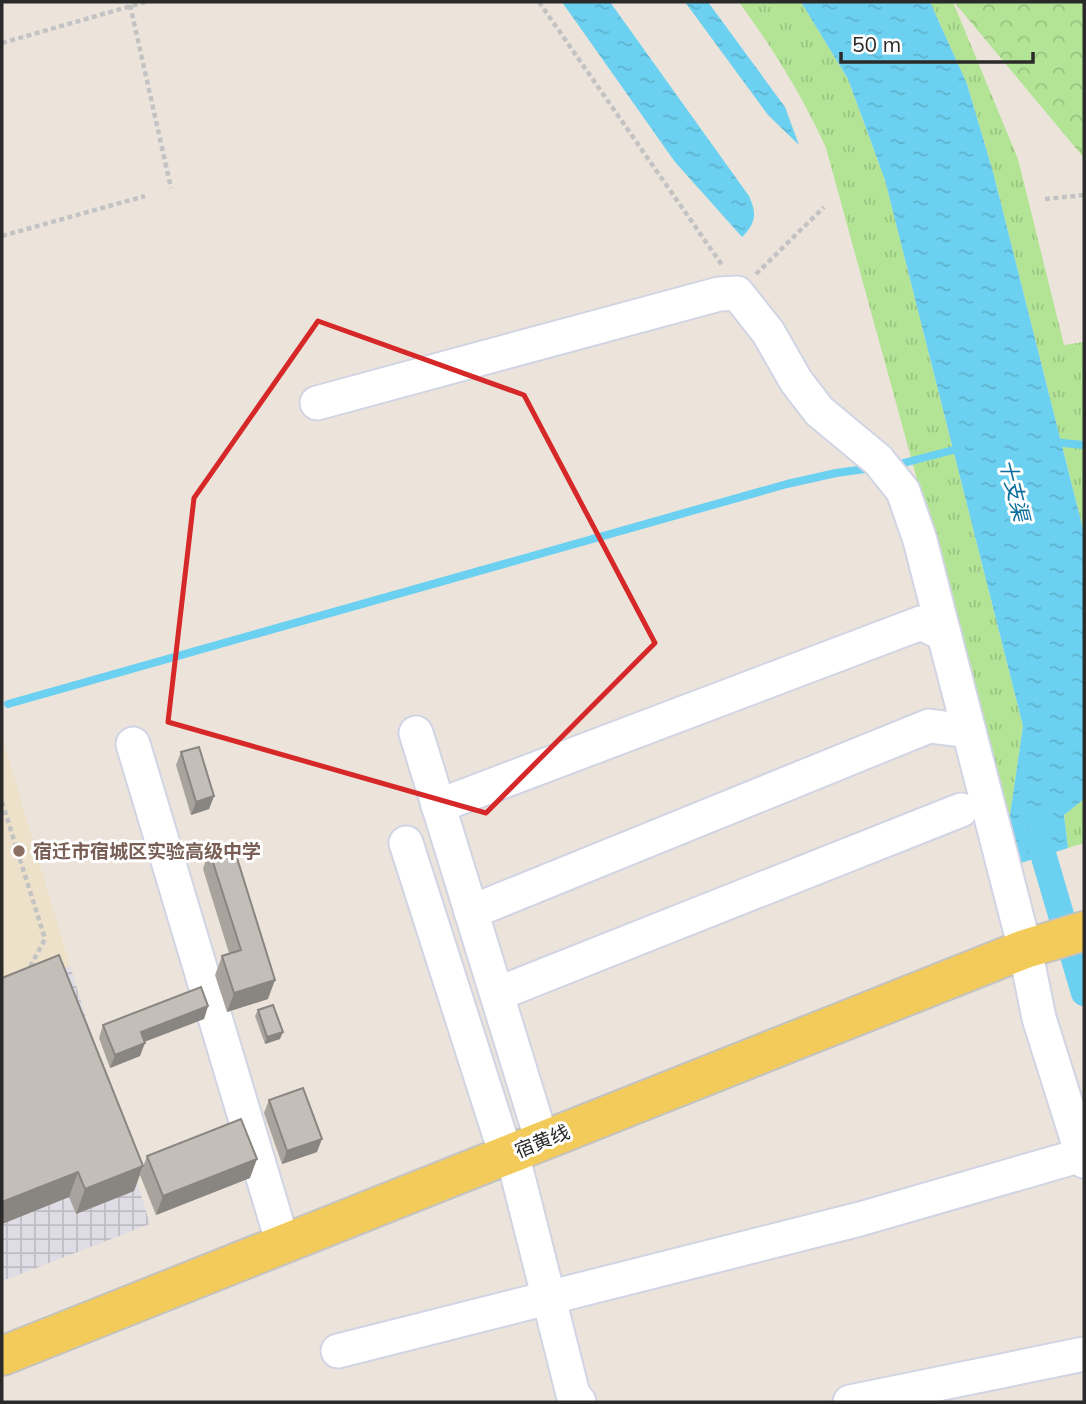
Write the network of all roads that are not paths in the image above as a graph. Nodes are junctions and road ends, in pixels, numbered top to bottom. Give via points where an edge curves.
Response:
1 (317, 403) dead end
2 (944, 634) junction
3 (969, 731) junction
4 (416, 733) dead end
5 (133, 744) dead end
6 (438, 806) junction
7 (961, 810) dead end
8 (406, 843) dead end
9 (471, 912) junction
10 (1084, 931) edge
11 (1032, 947) junction
12 (496, 994) junction
13 (520, 1150) junction
14 (1083, 1158) edge
15 (283, 1244) junction
16 (549, 1298) junction
17 (338, 1351) dead end
18 (1084, 1354) edge
19 (2, 1356) edge
20 (579, 1402) edge
21 (849, 1402) edge

1 - 2 street via 719,294 737,293 768,332 812,403 886,468 903,491
2 - 3 street
2 - 6 street via 921,623
3 - 9 street via 929,726
3 - 11 street
4 - 6 street
5 - 15 street
6 - 9 street
7 - 12 street
8 - 13 street
9 - 12 street
10 - 11 main road, 宿黄线
11 - 13 main road, 宿黄线
11 - 14 street via 1040,1018
12 - 13 street
13 - 15 main road, 宿黄线
13 - 16 street
14 - 16 street
15 - 19 main road, 宿黄线
16 - 17 street
16 - 20 street via 573,1394
18 - 21 street

